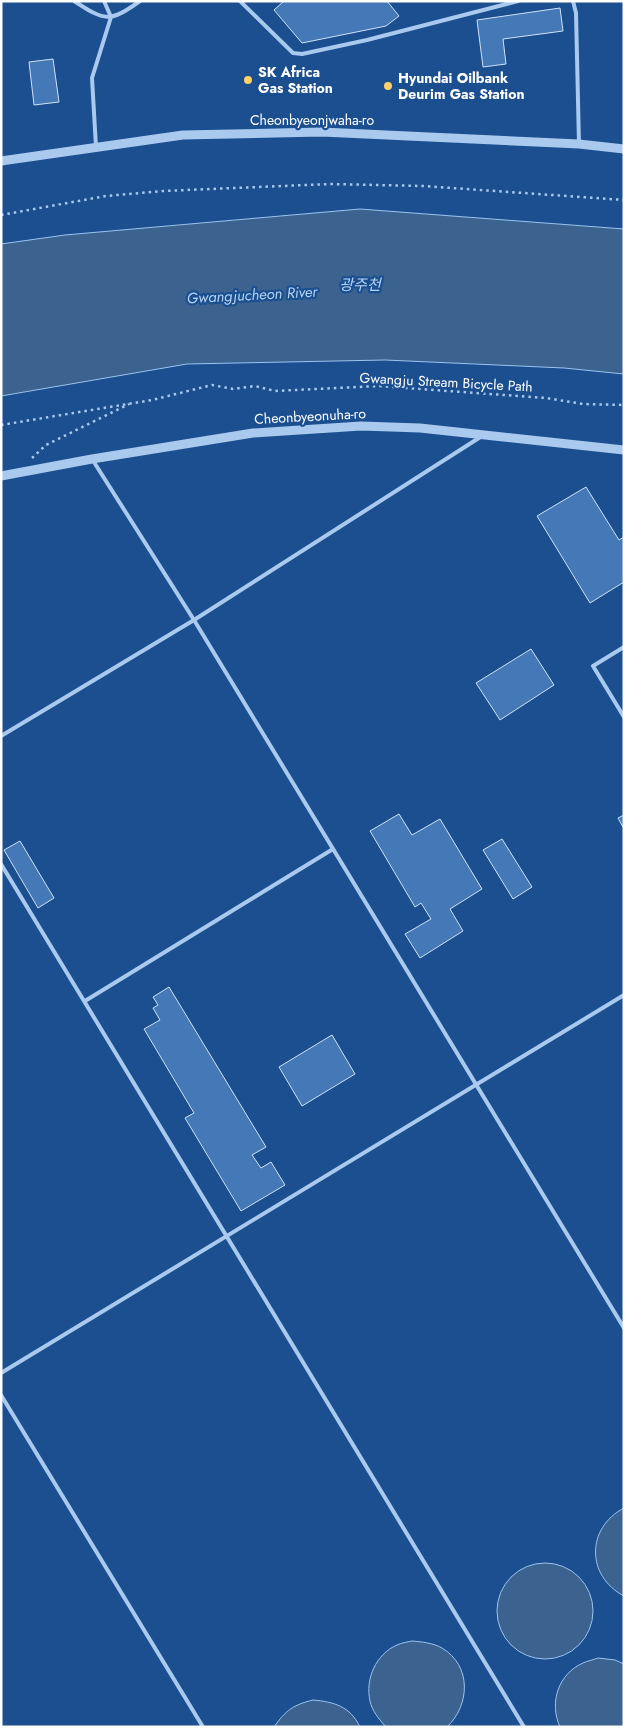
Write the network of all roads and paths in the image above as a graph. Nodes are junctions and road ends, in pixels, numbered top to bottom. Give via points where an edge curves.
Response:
1 (74, 1) edge
2 (104, 1) edge
3 (140, 1) edge
4 (240, 1) edge
5 (518, 1) edge
6 (573, 1) edge
7 (111, 17) junction
8 (579, 144) junction
9 (96, 147) junction
10 (624, 149) edge
11 (1, 161) edge
12 (624, 200) edge
13 (1, 215) edge
14 (133, 402) junction
15 (624, 405) edge
16 (1, 425) edge
17 (486, 434) junction
18 (624, 450) edge
19 (92, 459) junction
20 (14, 474) junction
21 (1, 476) edge
22 (194, 620) junction
23 (624, 647) edge
24 (624, 717) edge
25 (1, 736) edge
26 (333, 849) junction
27 (1, 864) edge
28 (624, 995) edge
29 (85, 1001) junction
30 (476, 1085) junction
31 (228, 1236) junction
32 (624, 1328) edge
33 (1, 1373) edge
34 (1, 1395) edge
35 (204, 1727) edge
36 (524, 1727) edge

1 - 7 lane via 94,14
2 - 7 lane
3 - 7 lane via 123,14
4 - 5 lane via 292,53 302,54
6 - 8 lane
7 - 9 lane via 92,78
8 - 9 street, Cheonbyeonjwaha-ro via 322,132 183,135
8 - 10 street, Cheonbyeonjwaha-ro
9 - 11 street, Cheonbyeonjwaha-ro
12 - 13 path via 423,186 330,184 106,196
14 - 15 path, Gwangju Stream Bicycle Path via 212,385 233,389 255,386 275,392 378,386
14 - 16 path, Gwangju Stream Bicycle Path
14 - 20 path via 46,445
17 - 18 street, Cheonbyeonuha-ro
17 - 19 street, Cheonbyeonuha-ro via 361,426 253,433
17 - 22 lane
19 - 20 street, Cheonbyeonuha-ro
19 - 22 lane
20 - 21 street, Cheonbyeonuha-ro
22 - 25 lane
22 - 26 lane
23 - 24 lane via 593,666
26 - 29 lane
26 - 30 lane
27 - 29 lane
28 - 30 lane
29 - 31 lane
30 - 31 lane
30 - 32 lane
31 - 33 lane
31 - 36 lane
34 - 35 lane

